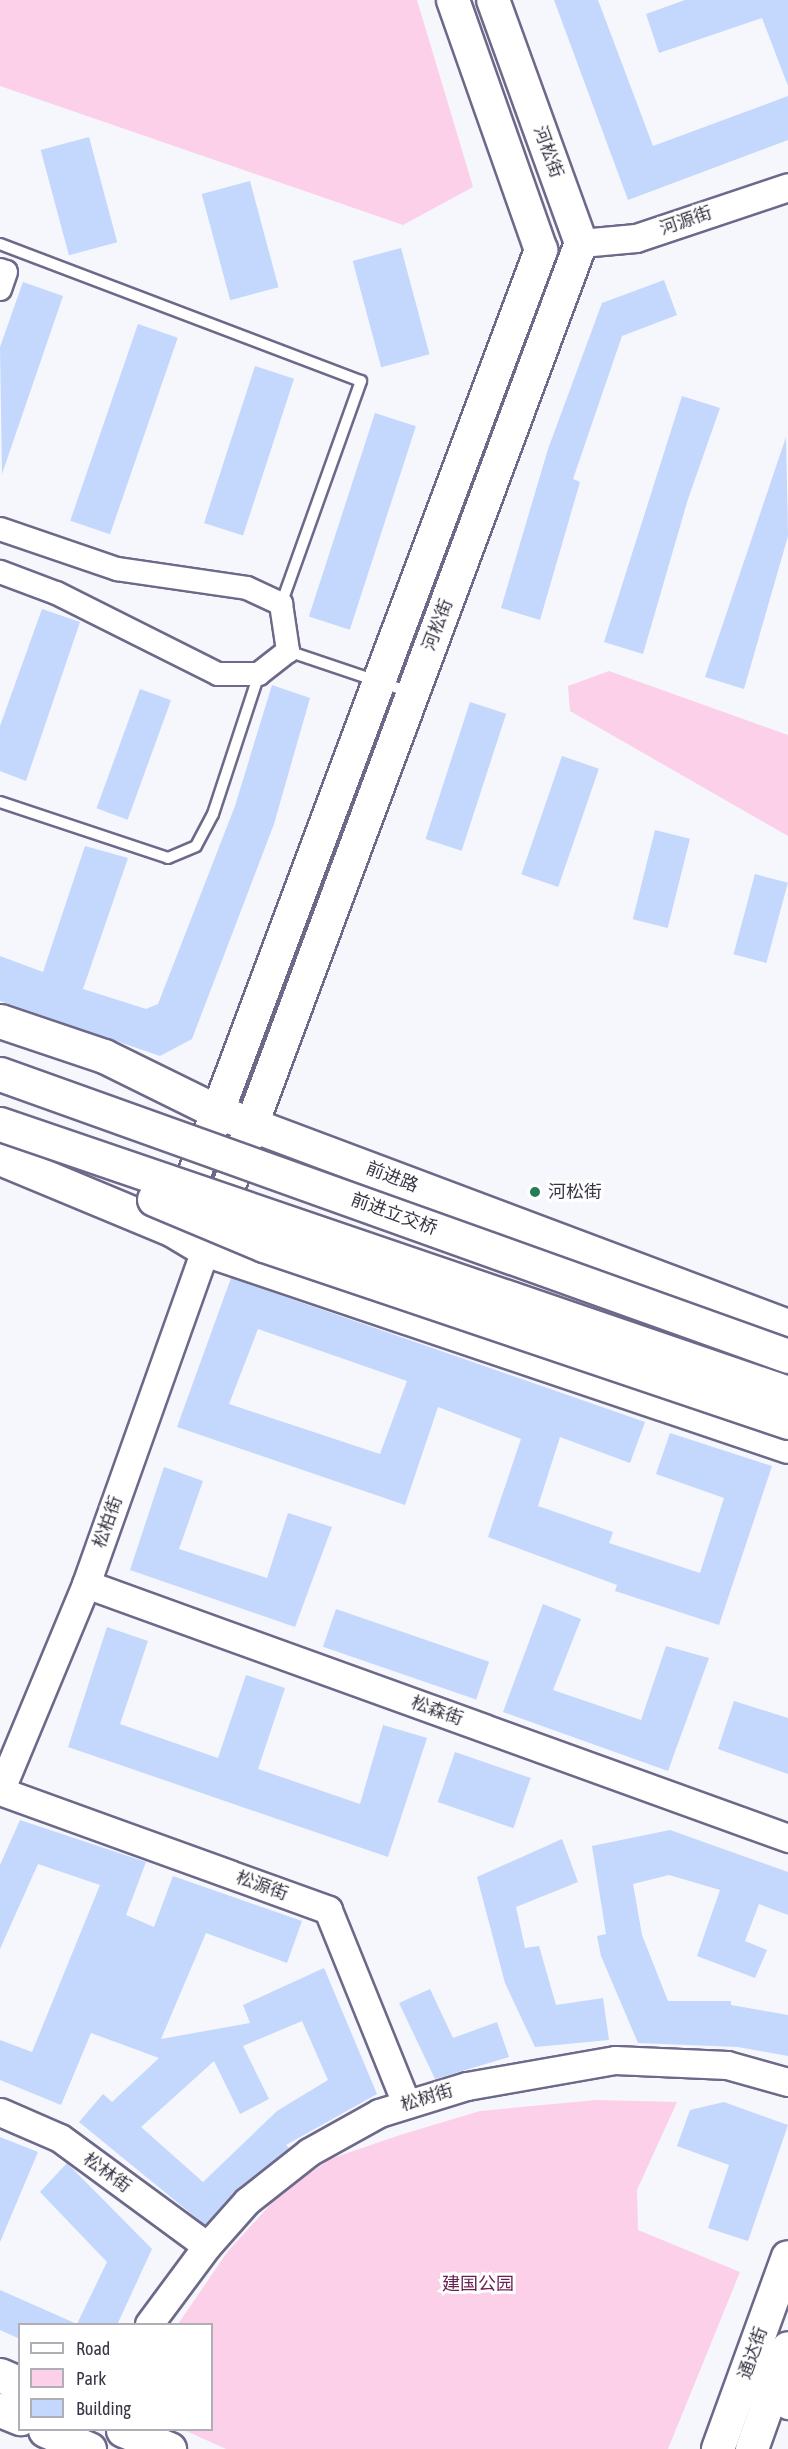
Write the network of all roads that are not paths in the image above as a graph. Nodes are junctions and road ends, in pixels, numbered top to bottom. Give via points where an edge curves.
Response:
1 (453, 0) edge
2 (493, 0) edge
3 (788, 187) edge
4 (581, 243) junction
5 (0, 244) edge
6 (0, 270) edge
7 (0, 289) edge
8 (0, 529) edge
9 (0, 572) edge
10 (281, 604) junction
11 (288, 651) junction
12 (259, 674) junction
13 (379, 682) junction
14 (412, 693) junction
15 (0, 802) edge
16 (0, 1022) edge
17 (0, 1042) edge
18 (0, 1074) edge
19 (218, 1112) junction
20 (0, 1124) edge
21 (250, 1124) junction
22 (61, 1146) junction
23 (0, 1158) edge
24 (173, 1230) junction
25 (206, 1249) junction
26 (788, 1326) edge
27 (788, 1356) edge
28 (788, 1393) edge
29 (788, 1422) edge
30 (788, 1446) edge
31 (86, 1584) junction
32 (0, 1791) edge
33 (788, 1838) edge
34 (788, 2082) edge
35 (406, 2103) junction
36 (0, 2112) edge
37 (207, 2246) junction
38 (788, 2257) edge
39 (150, 2323) edge
40 (788, 2348) edge
41 (0, 2375) edge
42 (18, 2383) edge
43 (741, 2384) junction
44 (779, 2401) edge
45 (0, 2410) edge
46 (18, 2417) edge
47 (47, 2431) edge
48 (125, 2431) edge
49 (89, 2449) edge
50 (170, 2449) edge
51 (718, 2449) edge
52 (752, 2449) edge

1 - 13 main road, 河松街 via 541,250
2 - 4 main road, 河松街
3 - 4 street, 河源街 via 636,238
4 - 14 main road, 河松街
5 - 10 lane via 361,381
6 - 7 street via 6,272
8 - 10 street via 117,569 247,588
9 - 12 street via 56,593 218,674
10 - 11 street
11 - 12 street
11 - 13 lane
12 - 15 lane via 213,814 196,846 168,858
13 - 14 lane
13 - 19 main road, 河松街
14 - 21 main road, 河松街
16 - 19 main road, 前进路 via 104,1056
17 - 19 main road
18 - 27 main road, 前进立交桥, bridge
19 - 21 main road, 前进路
19 - 24 main road, 河松街
20 - 22 main road, bridge
21 - 25 main road, 河松街
21 - 26 main road, 前进路
22 - 28 main road, bridge
22 - 29 main road, bridge via 138,1192 264,1245
23 - 24 main road
24 - 25 main road
25 - 30 main road
25 - 31 street, 松柏街
31 - 32 street, 松柏街
31 - 33 street, 松森街
32 - 35 street, 松源街 via 328,1910
34 - 35 street, 松树街 via 727,2065 615,2061 501,2078
35 - 37 street, 松树街 via 345,2129 277,2174
36 - 37 street, 松林街 via 60,2138
37 - 39 street, 松树街
38 - 43 main road, 通达街
40 - 44 main road, 通达街
41 - 42 main road
43 - 44 street
43 - 51 main road, 通达街
44 - 52 main road, 通达街
45 - 46 main road
47 - 49 main road
48 - 50 main road

